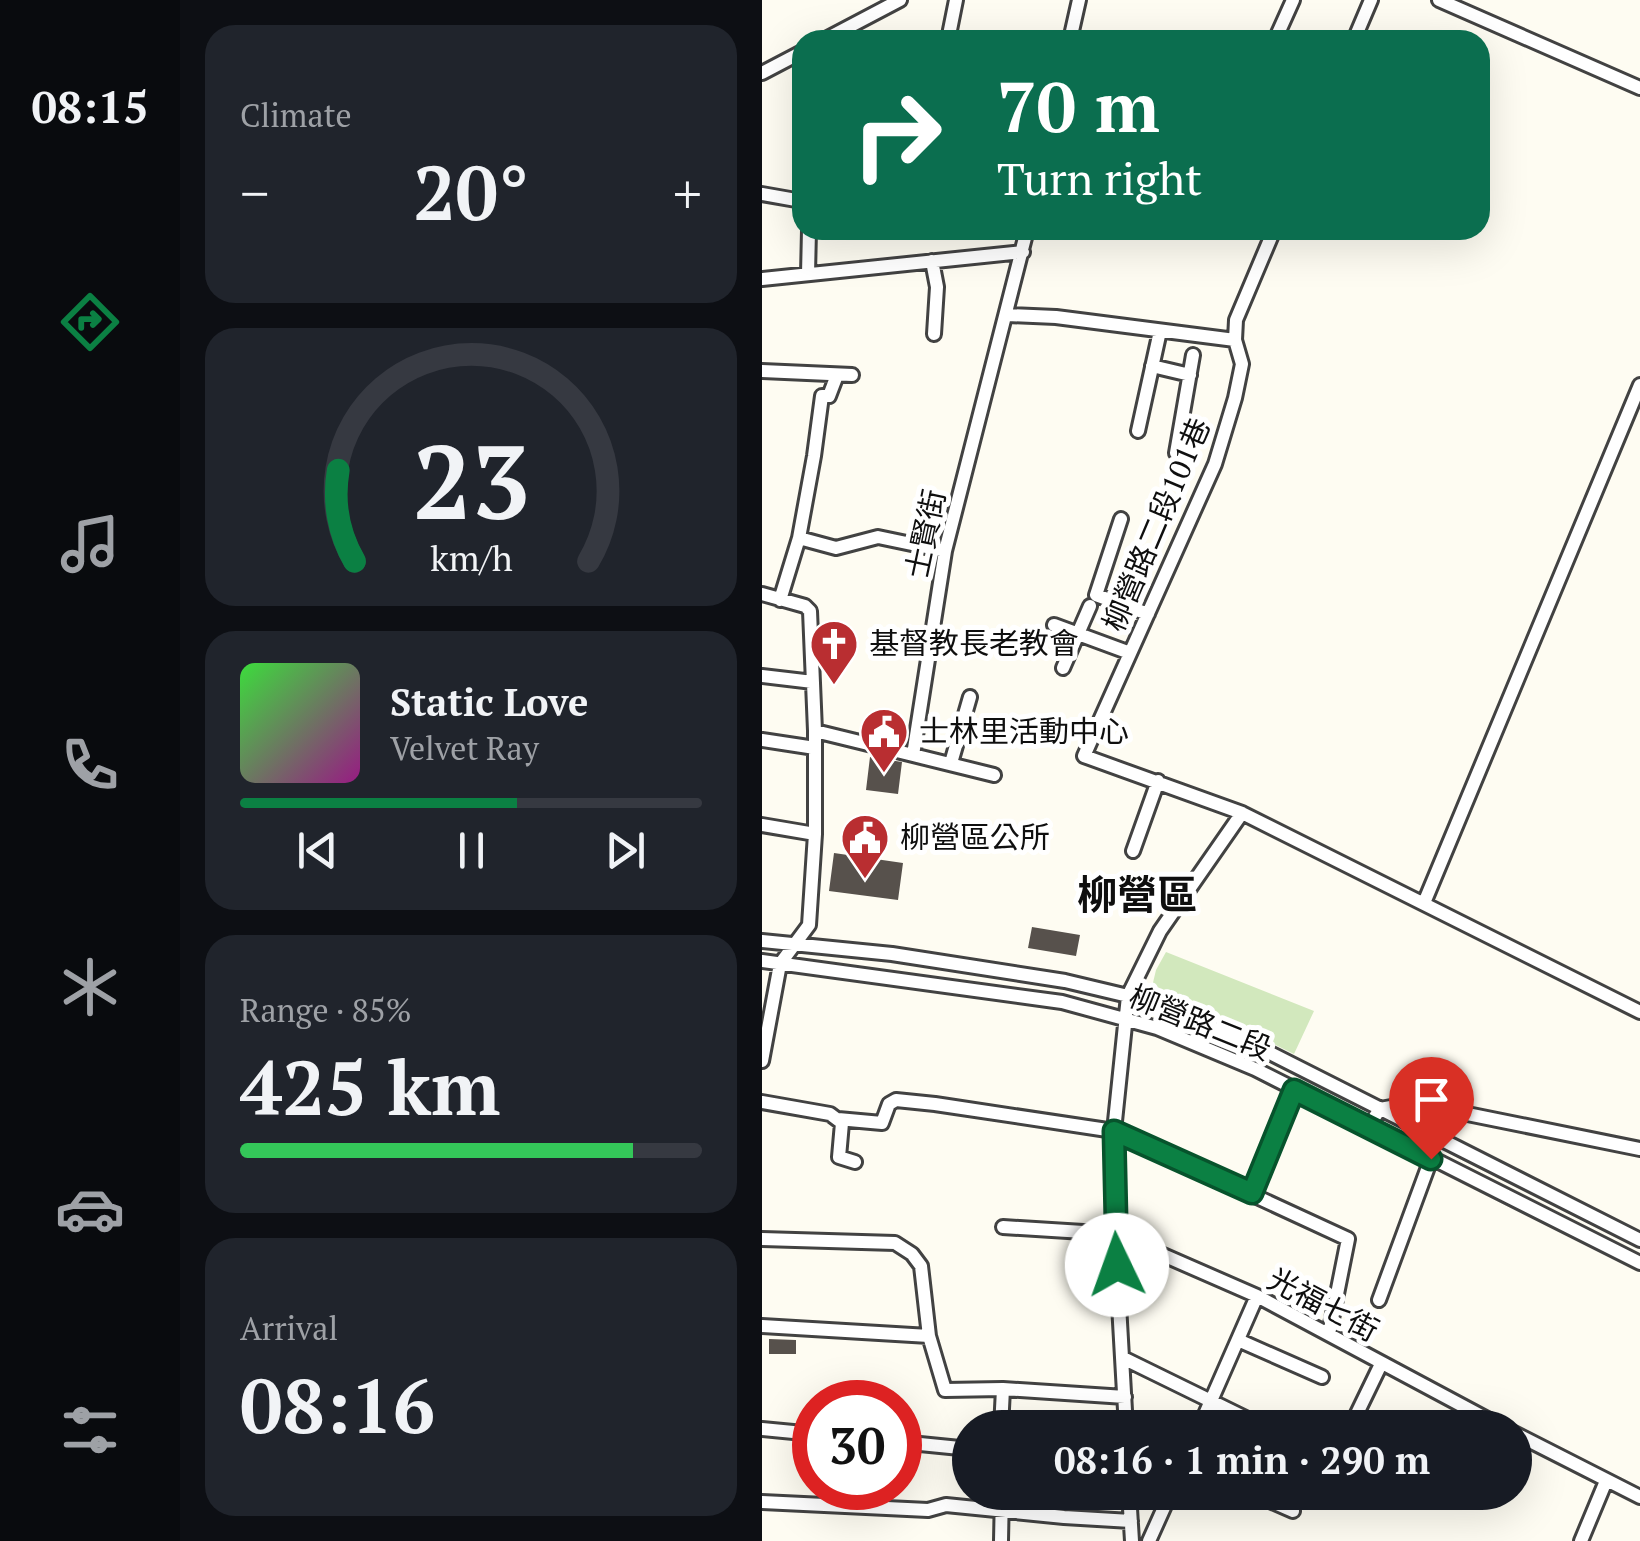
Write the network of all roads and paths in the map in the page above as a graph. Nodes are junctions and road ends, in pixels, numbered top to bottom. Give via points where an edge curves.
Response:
1 (900, 0) edge
2 (956, 0) edge
3 (1079, 0) edge
4 (1293, 0) edge
5 (1371, 0) edge
6 (1439, 0) edge
7 (843, 30) edge
8 (950, 30) edge
9 (1072, 30) edge
10 (1280, 30) edge
11 (1358, 30) edge
12 (792, 57) edge
13 (762, 73) edge
14 (1640, 88) edge
15 (762, 194) edge
16 (792, 199) edge
17 (808, 240) edge
18 (1025, 240) edge
19 (1270, 240) edge
20 (1023, 252) junction
21 (932, 261) junction
22 (808, 274) junction
23 (762, 279) edge
24 (1007, 315) junction
25 (1160, 332) junction
26 (934, 334) dead end
27 (1235, 340) junction
28 (1193, 356) dead end
29 (1152, 366) junction
30 (762, 371) edge
31 (1190, 375) junction
32 (1640, 385) edge
33 (1138, 431) dead end
34 (1176, 453) dead end
35 (1121, 519) dead end
36 (799, 538) junction
37 (945, 551) junction
38 (762, 594) edge
39 (780, 600) junction
40 (1090, 606) dead end
41 (1148, 614) junction
42 (1054, 625) dead end
43 (1078, 634) junction
44 (1130, 653) junction
45 (1063, 668) dead end
46 (762, 676) edge
47 (813, 682) junction
48 (970, 697) dead end
49 (815, 731) junction
50 (762, 740) edge
51 (815, 748) junction
52 (913, 754) junction
53 (951, 763) junction
54 (994, 775) dead end
55 (1158, 781) junction
56 (1242, 812) junction
57 (762, 825) edge
58 (815, 834) junction
59 (1133, 851) dead end
60 (1424, 903) junction
61 (762, 941) edge
62 (796, 945) junction
63 (762, 962) edge
64 (780, 964) junction
65 (1128, 996) junction
66 (1640, 1012) edge
67 (1124, 1018) junction
68 (763, 1053) edge
69 (762, 1061) edge
70 (1294, 1090) junction
71 (762, 1102) edge
72 (1380, 1110) junction
73 (838, 1119) junction
74 (1368, 1127) junction
75 (1114, 1131) junction
76 (1640, 1150) edge
77 (1431, 1159) junction
78 (855, 1162) dead end
79 (1252, 1193) junction
80 (1003, 1227) dead end
81 (1115, 1234) junction
82 (762, 1238) edge
83 (1640, 1240) edge
84 (1640, 1263) edge
85 (1257, 1296) junction
86 (1378, 1300) dead end
87 (762, 1326) edge
88 (1329, 1334) junction
89 (929, 1336) junction
90 (1238, 1340) junction
91 (1123, 1358) junction
92 (1381, 1364) junction
93 (1322, 1377) dead end
94 (1003, 1390) junction
95 (1125, 1397) junction
96 (1211, 1400) junction
97 (1002, 1410) edge
98 (1125, 1410) edge
99 (1207, 1410) edge
100 (1231, 1410) edge
101 (1359, 1410) edge
102 (1469, 1410) edge
103 (762, 1429) edge
104 (792, 1432) edge
105 (1532, 1442) edge
106 (922, 1444) edge
107 (952, 1447) edge
108 (1606, 1481) junction
109 (1640, 1498) edge
110 (762, 1502) edge
111 (1130, 1510) edge
112 (1162, 1510) edge
113 (1003, 1512) junction
114 (1131, 1521) junction
115 (1001, 1541) edge
116 (1132, 1541) edge
117 (1149, 1541) edge
118 (1581, 1541) edge

1 - 7 street
2 - 8 street
3 - 9 street
4 - 10 street
5 - 11 street
6 - 14 street
12 - 13 street
15 - 16 street
17 - 22 street
18 - 20 street, 士賢街
19 - 27 street, 柳營路二段101巷 via 1236,320
20 - 21 street
20 - 24 street, 士賢街
21 - 22 street
21 - 26 street
22 - 23 street
24 - 25 street
24 - 37 street, 士賢街
25 - 27 street
25 - 29 street
27 - 41 street, 柳營路二段101巷 via 1242,364 1216,464
28 - 31 street
29 - 31 street
29 - 33 street
30 - 36 street via 844,375 830,396 822,396
31 - 34 street
32 - 60 street
35 - 41 street via 1096,596
36 - 37 street via 836,548 878,537
36 - 39 street
37 - 52 street, 士賢街
38 - 39 street
39 - 47 street via 810,611
40 - 43 street
41 - 44 street, 柳營路二段101巷
42 - 43 street
43 - 44 street
43 - 45 street
44 - 55 street, 柳營路二段101巷 via 1084,756
46 - 47 street
47 - 49 street
48 - 53 street
49 - 51 street
49 - 52 street
50 - 51 street
51 - 58 street
52 - 53 street
53 - 54 street
55 - 56 street, 柳營路二段101巷
55 - 59 street
56 - 60 street, 柳營路二段101巷
56 - 65 street via 1160,932
57 - 58 street
58 - 62 street via 810,925
60 - 66 street, 柳營路二段101巷
61 - 62 street, 柳營路二段
62 - 64 street
62 - 65 street, 柳營路二段 via 892,954
63 - 64 street, 柳營路二段
64 - 67 street, 柳營路二段 via 1062,1002
64 - 68 street
65 - 67 street
65 - 72 street, 柳營路二段 via 1235,1036
67 - 70 street, 柳營路二段 via 1228,1056
67 - 75 street
68 - 69 street
70 - 74 street, 柳營路二段
70 - 79 street
71 - 73 street
72 - 74 street
72 - 76 street via 1414,1103
72 - 83 street, 柳營路二段
73 - 75 street via 882,1124 896,1100
73 - 78 street via 838,1156
74 - 77 street, 柳營路二段
75 - 79 street
75 - 81 street
77 - 84 street, 柳營路二段
77 - 86 street
79 - 88 street via 1348,1239
80 - 81 street
81 - 85 street, 光福七街
81 - 91 street
82 - 89 street via 895,1243 922,1266
85 - 88 street, 光福七街
85 - 90 street
87 - 89 street
88 - 92 street, 光福七街
89 - 94 street via 945,1390
90 - 93 street
90 - 96 street
91 - 95 street
91 - 96 street
92 - 101 street
92 - 102 street, 光福七街
94 - 95 street
94 - 97 street
95 - 98 street
96 - 99 street
96 - 100 street
103 - 104 street
105 - 108 street
106 - 107 street
108 - 109 street
108 - 118 street
110 - 113 street
111 - 114 street
112 - 117 street
113 - 114 street
113 - 115 street
114 - 116 street

